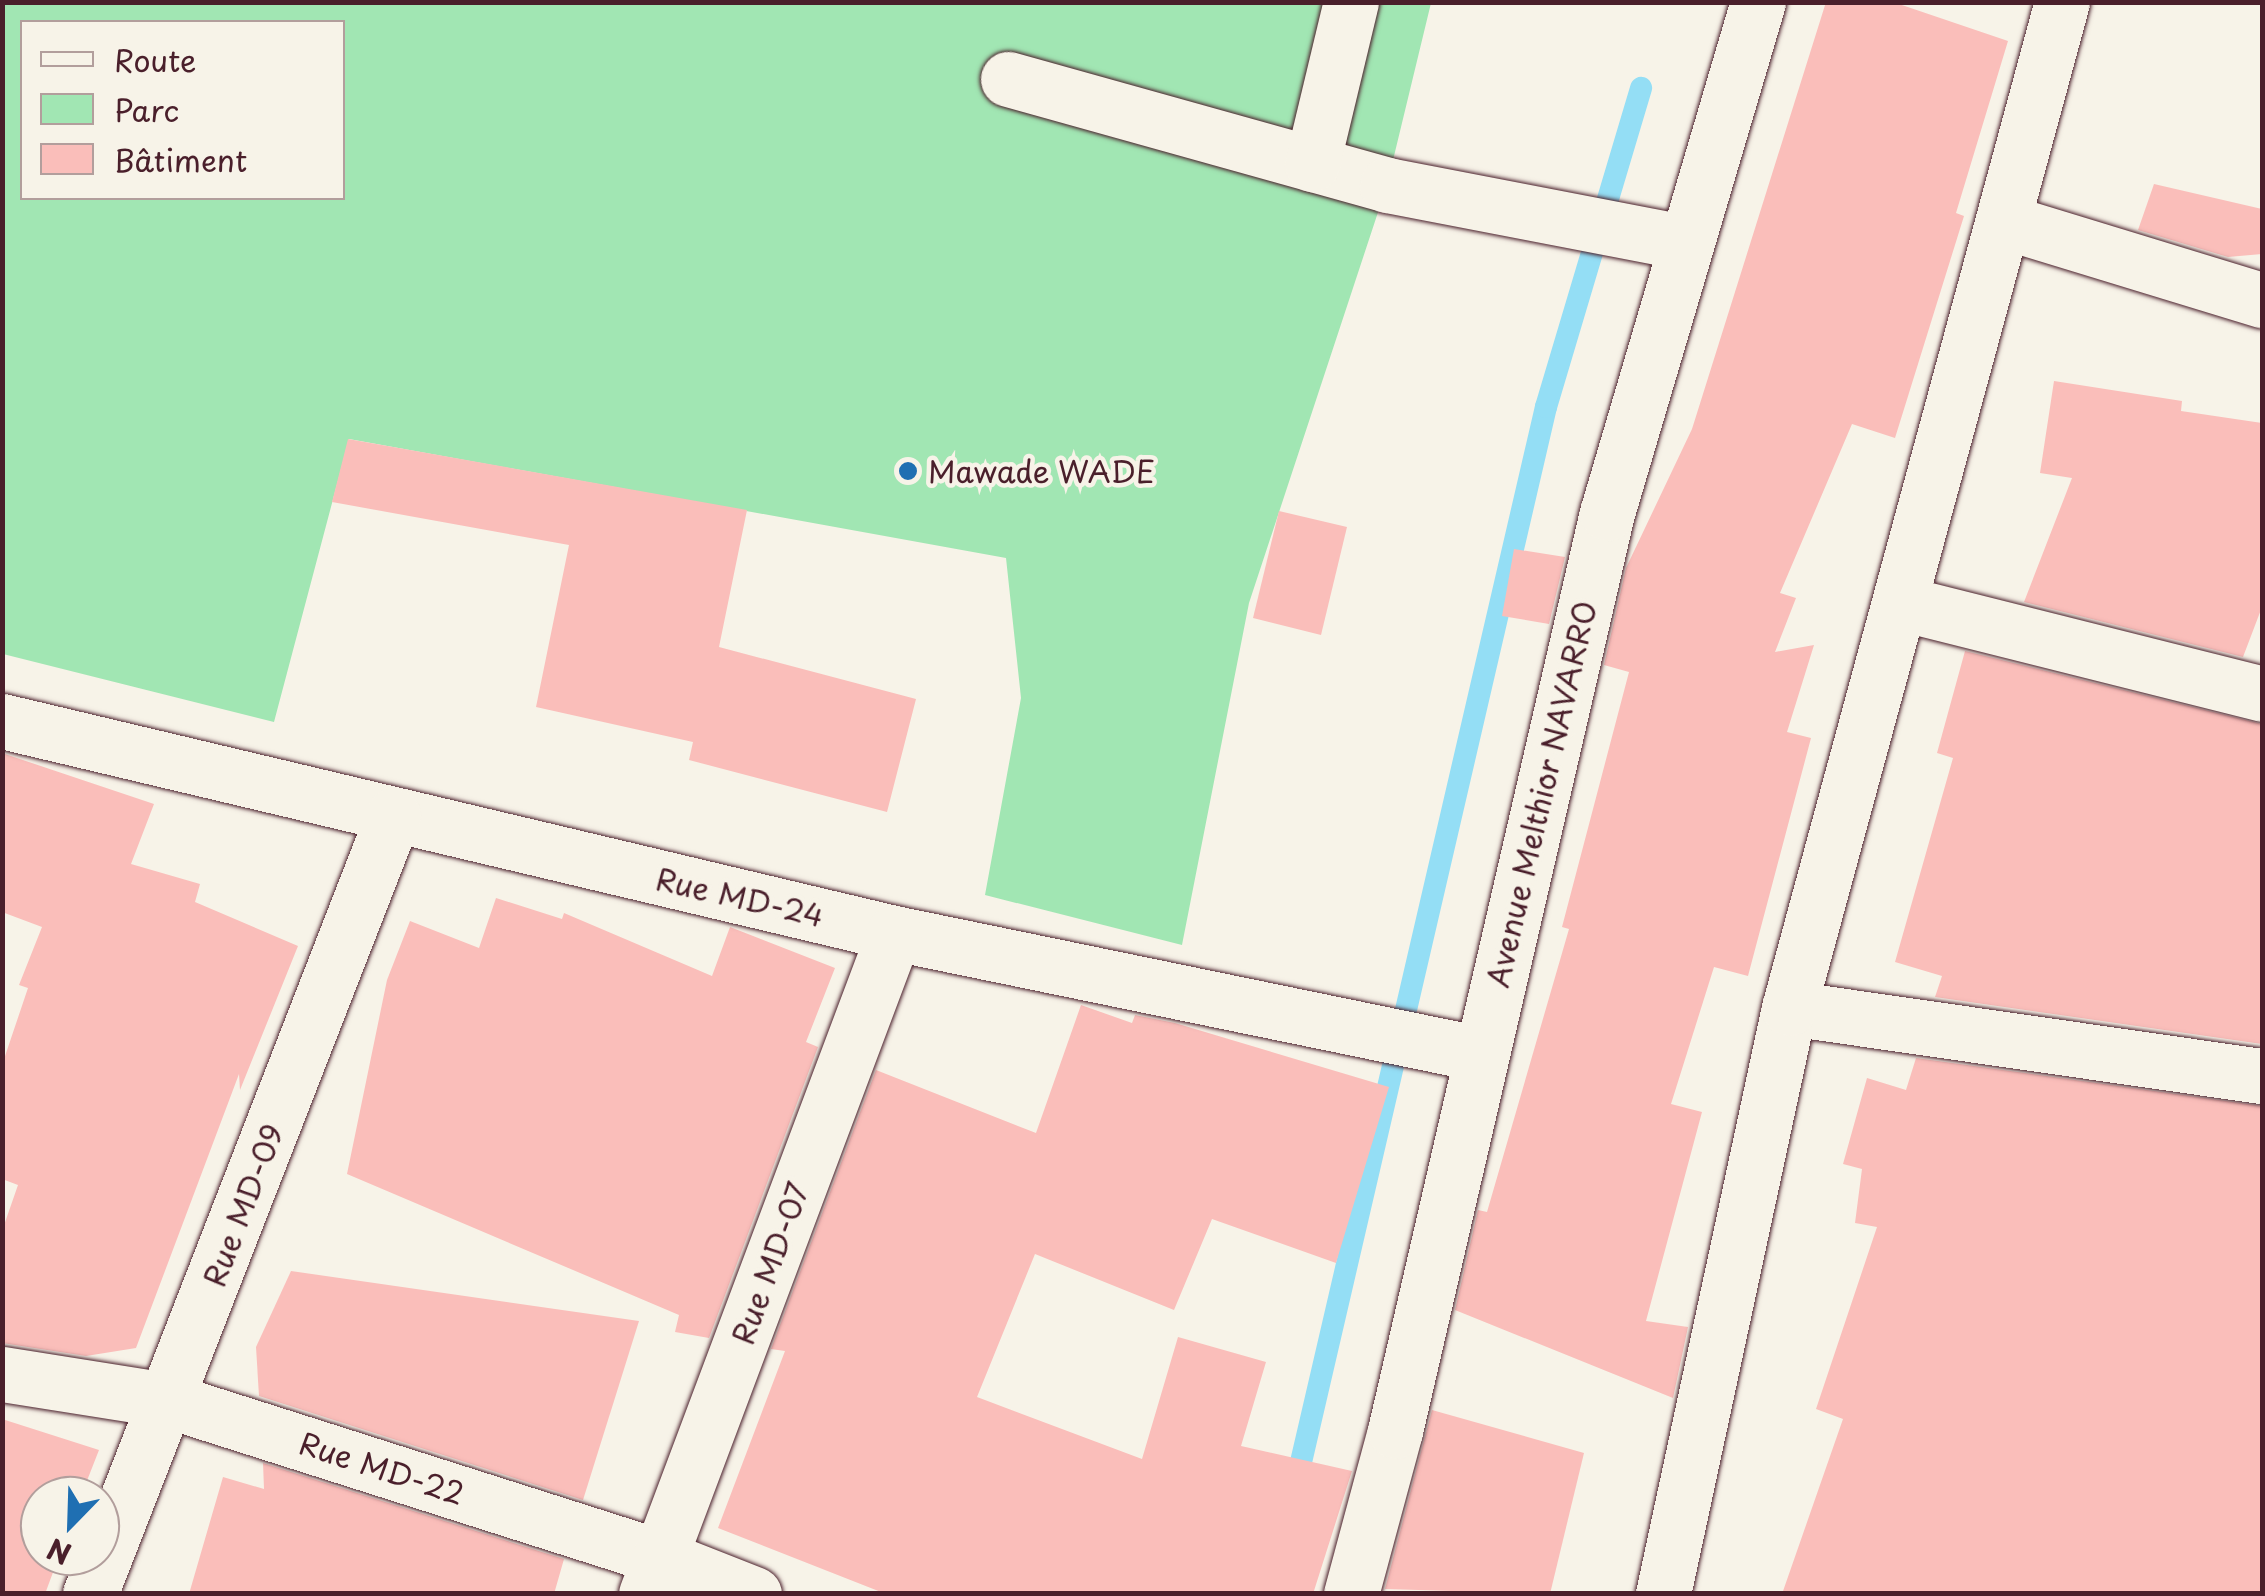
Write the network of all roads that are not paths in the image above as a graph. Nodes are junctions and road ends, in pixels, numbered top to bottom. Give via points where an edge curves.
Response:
1 (1351, 2) edge
2 (1758, 2) edge
3 (2062, 2) edge
4 (1008, 79) dead end
5 (1312, 164) junction
6 (2002, 221) junction
7 (1684, 242) junction
8 (2262, 300) edge
9 (1901, 603) junction
10 (2262, 694) edge
11 (2, 722) edge
12 (393, 816) junction
13 (894, 933) junction
14 (1789, 1008) junction
15 (1482, 1054) junction
16 (2262, 1076) edge
17 (2, 1374) edge
18 (168, 1400) junction
19 (653, 1575) edge
20 (90, 1594) edge
21 (754, 1594) edge
22 (1352, 1594) edge
23 (1663, 1594) edge

1 - 5 street
2 - 7 street, Avenue Melthior NAVARRO
3 - 6 street
4 - 5 street
5 - 7 street via 1387,185
6 - 8 street
6 - 9 street
7 - 15 street, Avenue Melthior NAVARRO via 1607,513
9 - 10 street
9 - 14 street
11 - 12 street, Rue MD-24
12 - 13 street, Rue MD-24
12 - 18 street, Rue MD-09
13 - 15 street, Rue MD-24
13 - 19 street, Rue MD-07
14 - 16 street
14 - 23 street
15 - 22 street, Avenue Melthior NAVARRO
17 - 18 street, Rue MD-22
18 - 19 street, Rue MD-22
18 - 20 street, Rue MD-09
19 - 21 street, Rue MD-22

